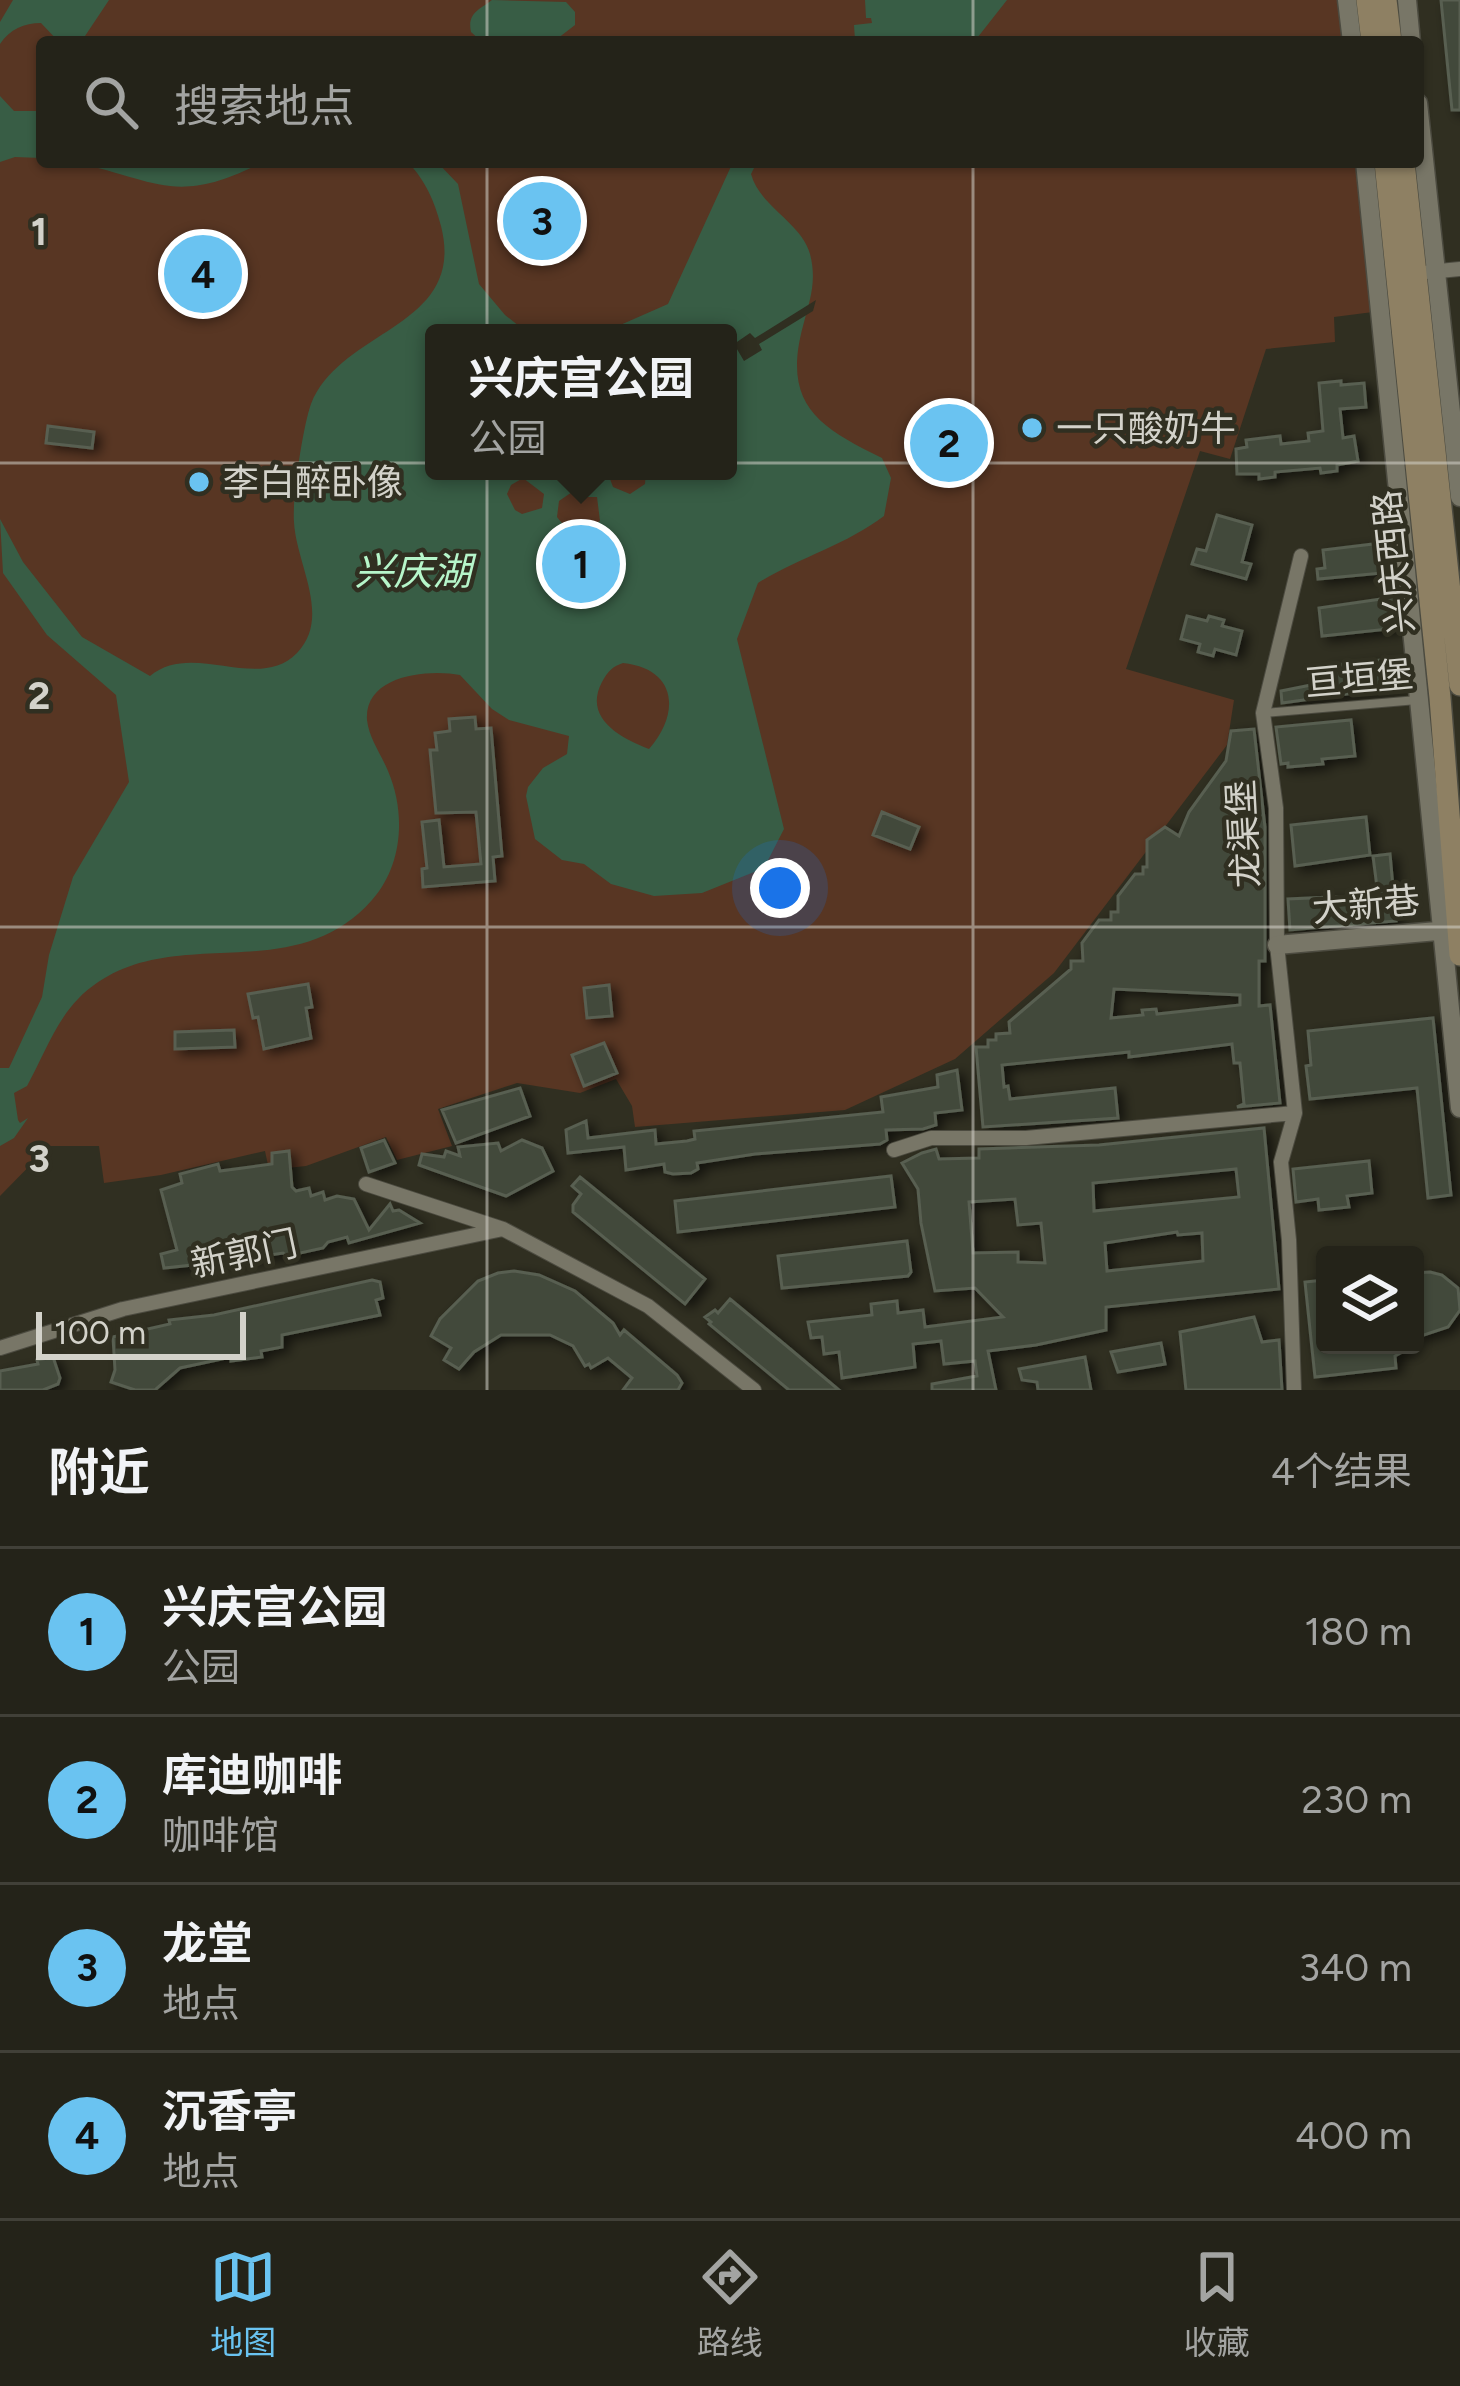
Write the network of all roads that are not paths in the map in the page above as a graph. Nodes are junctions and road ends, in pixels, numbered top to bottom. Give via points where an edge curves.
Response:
1 (1347, 0) edge
2 (1367, 0) edge
3 (1386, 0) edge
4 (1407, 0) edge
5 (1351, 36) edge
6 (1371, 36) edge
7 (1390, 36) edge
8 (1411, 36) edge
9 (1366, 168) edge
10 (1386, 168) edge
11 (1405, 168) edge
12 (1417, 168) edge
13 (1460, 269) edge
14 (1416, 273) junction
15 (1460, 497) edge
16 (1301, 556) dead end
17 (1460, 685) edge
18 (1440, 698) edge
19 (1263, 713) junction
20 (1453, 930) edge
21 (1277, 945) junction
22 (1460, 955) edge
23 (1460, 1108) edge
24 (1294, 1113) junction
25 (894, 1150) dead end
26 (366, 1184) dead end
27 (503, 1229) junction
28 (0, 1348) edge
29 (754, 1390) edge
30 (1294, 1390) edge

1 - 5 street
2 - 6 main road
3 - 7 main road
4 - 8 street
9 - 18 street
10 - 14 main road, 兴庆西路
11 - 14 main road, 兴庆西路
12 - 14 street
13 - 14 street
14 - 15 street
14 - 17 main road, 兴庆西路
14 - 18 main road, 兴庆西路
16 - 19 street, 龙渠堡
18 - 19 lane, 亘垣堡
18 - 20 main road, 兴庆西路
19 - 21 street, 龙渠堡 via 1276,808
20 - 21 street, 大新巷
20 - 22 main road, 兴庆西路
20 - 23 street
21 - 24 street, 龙渠堡
24 - 25 street via 1026,1138 931,1138
24 - 30 street, 龙渠堡 via 1281,1162
26 - 27 street
27 - 28 street, 新郭门 via 123,1309
27 - 29 street via 648,1306

